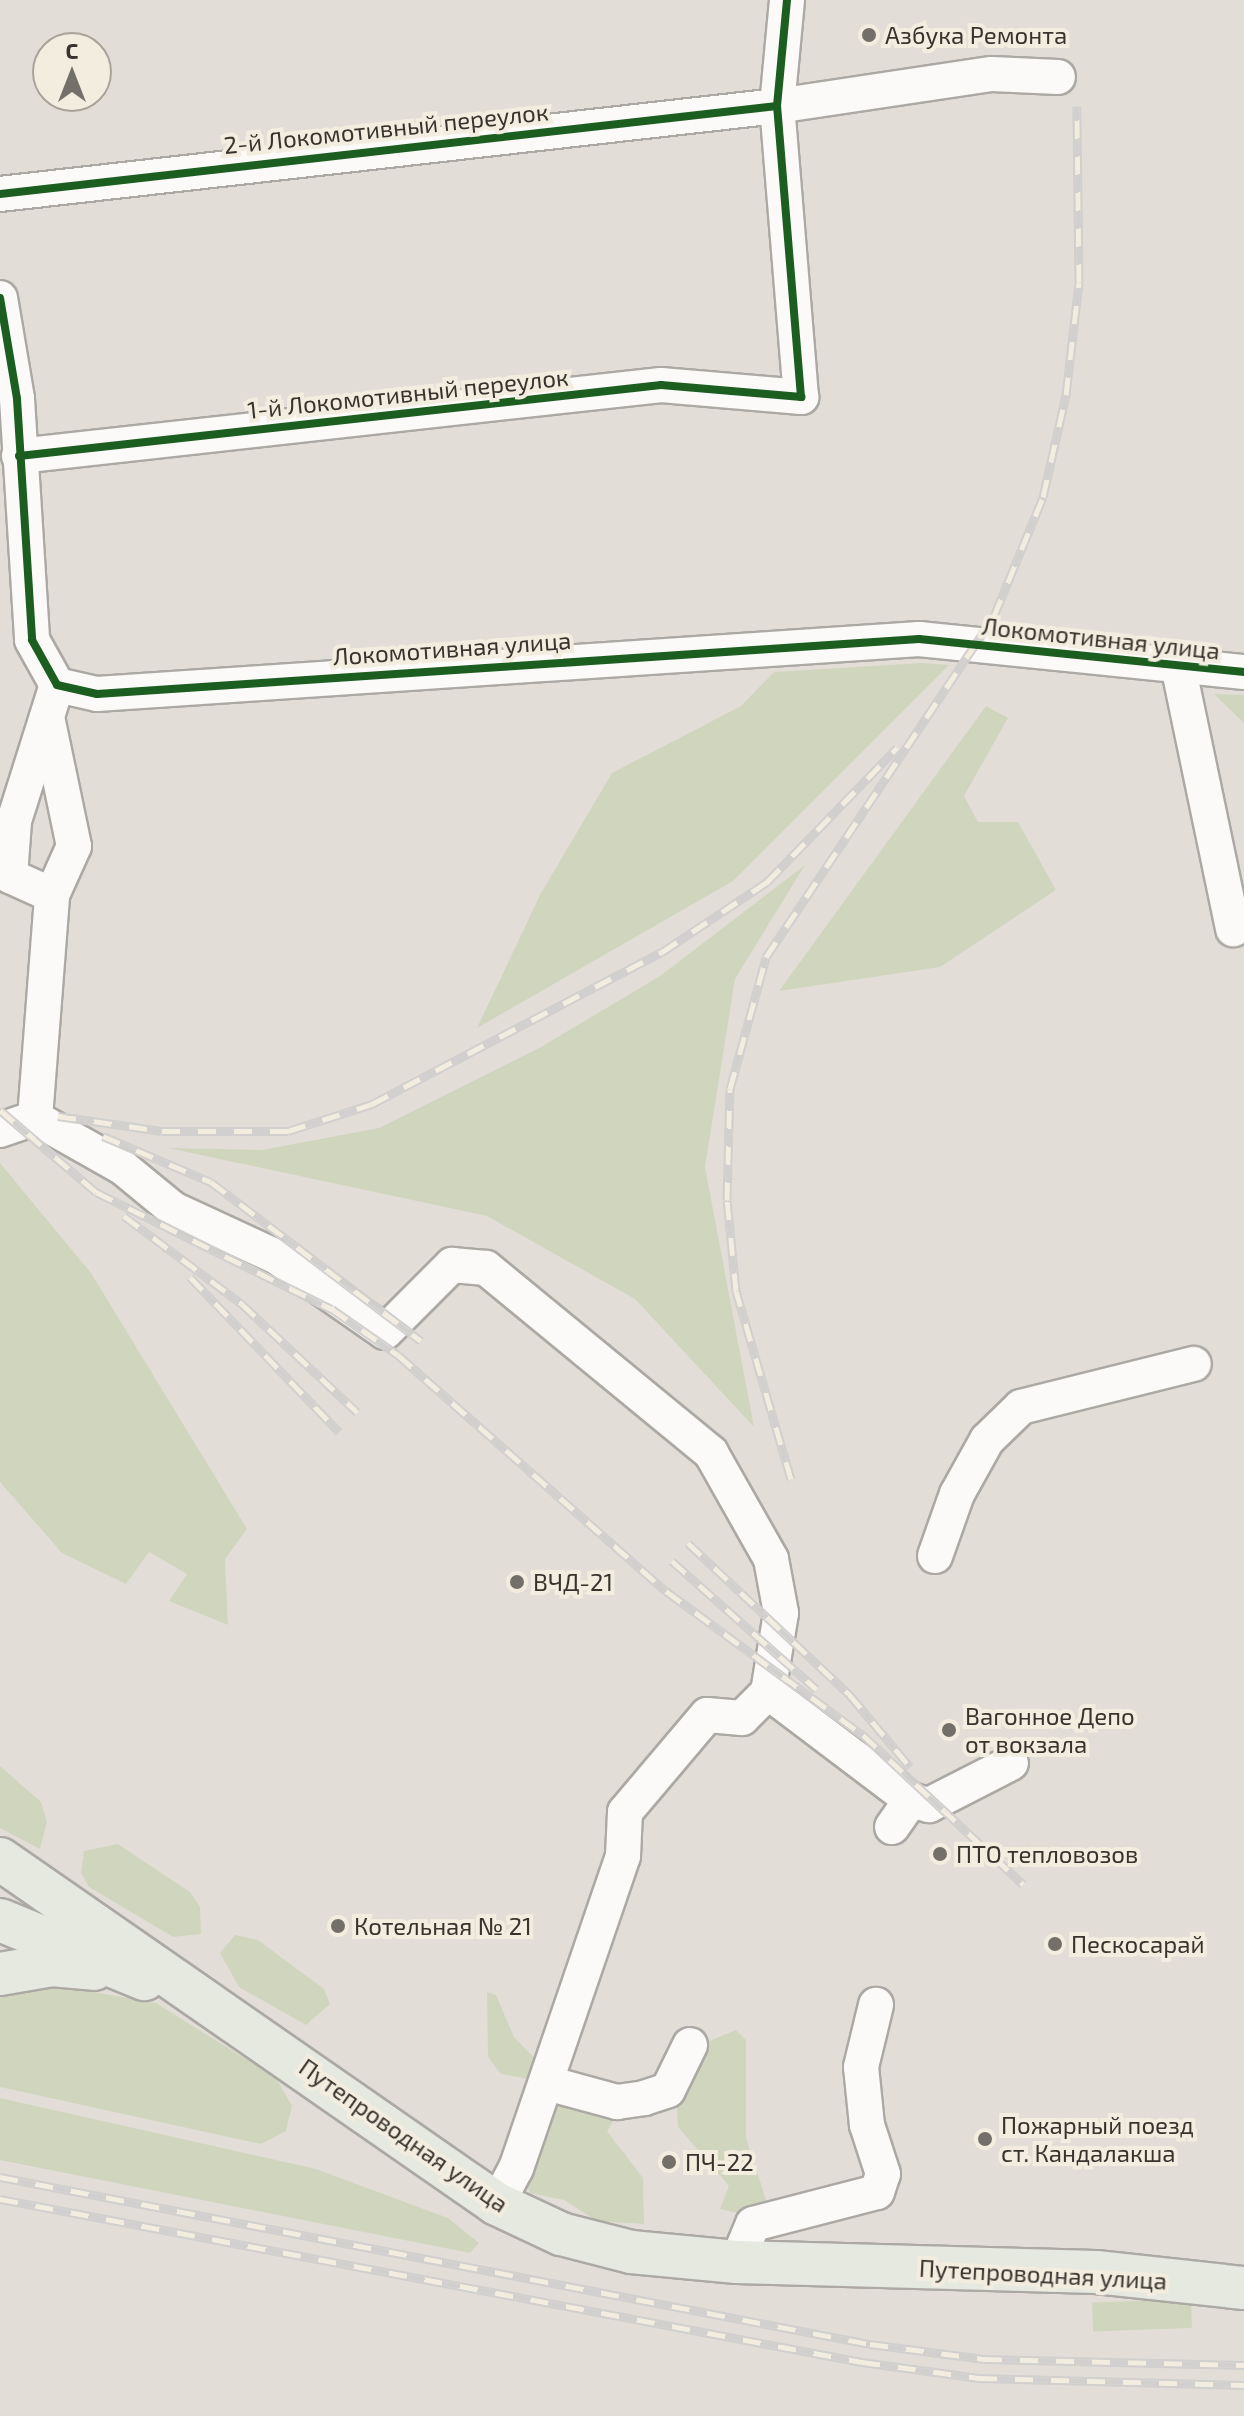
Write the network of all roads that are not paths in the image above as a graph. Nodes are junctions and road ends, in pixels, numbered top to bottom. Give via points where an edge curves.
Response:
1 (787, 0) edge
2 (1058, 77) dead end
3 (777, 106) junction
4 (0, 194) edge
5 (0, 298) edge
6 (19, 456) junction
7 (12, 538) edge
8 (1179, 670) junction
9 (1244, 672) edge
10 (52, 701) junction
11 (52, 895) junction
12 (1233, 929) dead end
13 (35, 1118) junction
14 (0, 1130) edge
15 (1194, 1364) dead end
16 (935, 1556) dead end
17 (768, 1692) junction
18 (1011, 1763) dead end
19 (0, 1859) edge
20 (0, 1873) edge
21 (44, 1891) junction
22 (0, 1908) edge
23 (0, 1920) edge
24 (0, 1974) edge
25 (161, 1986) junction
26 (876, 2005) dead end
27 (254, 2031) junction
28 (690, 2045) dead end
29 (547, 2083) junction
30 (497, 2204) junction
31 (737, 2262) junction
32 (1244, 2288) edge

1 - 3 street
2 - 3 street, 2-й Локомотивный переулок via 992,74
3 - 4 street, 2-й Локомотивный переулок
3 - 6 street, 1-й Локомотивный переулок via 801,397 661,385
5 - 6 street
6 - 7 street
7 - 10 street via 32,640
8 - 9 street, Локомотивная улица
8 - 10 street, Локомотивная улица via 919,639
8 - 12 street
10 - 11 street via 74,846
10 - 11 street via 14,821 10,876
11 - 13 street
13 - 14 street
13 - 17 street via 122,1167 173,1209 277,1257 385,1332 452,1265 486,1268 711,1453 771,1559 781,1613
15 - 16 street via 1021,1407 987,1440 957,1494
17 - 18 street via 901,1814
17 - 29 street via 742,1718 707,1715 625,1812 623,1856
19 - 21 main road, Путепроводная улица
20 - 21 main road
20 - 22 main road
21 - 27 main road, Путепроводная улица
23 - 25 main road
24 - 25 main road via 52,1965
25 - 27 main road
26 - 31 street via 861,2067 867,2125 883,2174 877,2192 753,2224
27 - 30 main road, Путепроводная улица
28 - 29 street via 668,2090 644,2098 617,2102
29 - 30 street
30 - 31 main road, Путепроводная улица via 561,2234 631,2252
31 - 32 main road, Путепроводная улица via 1096,2272

